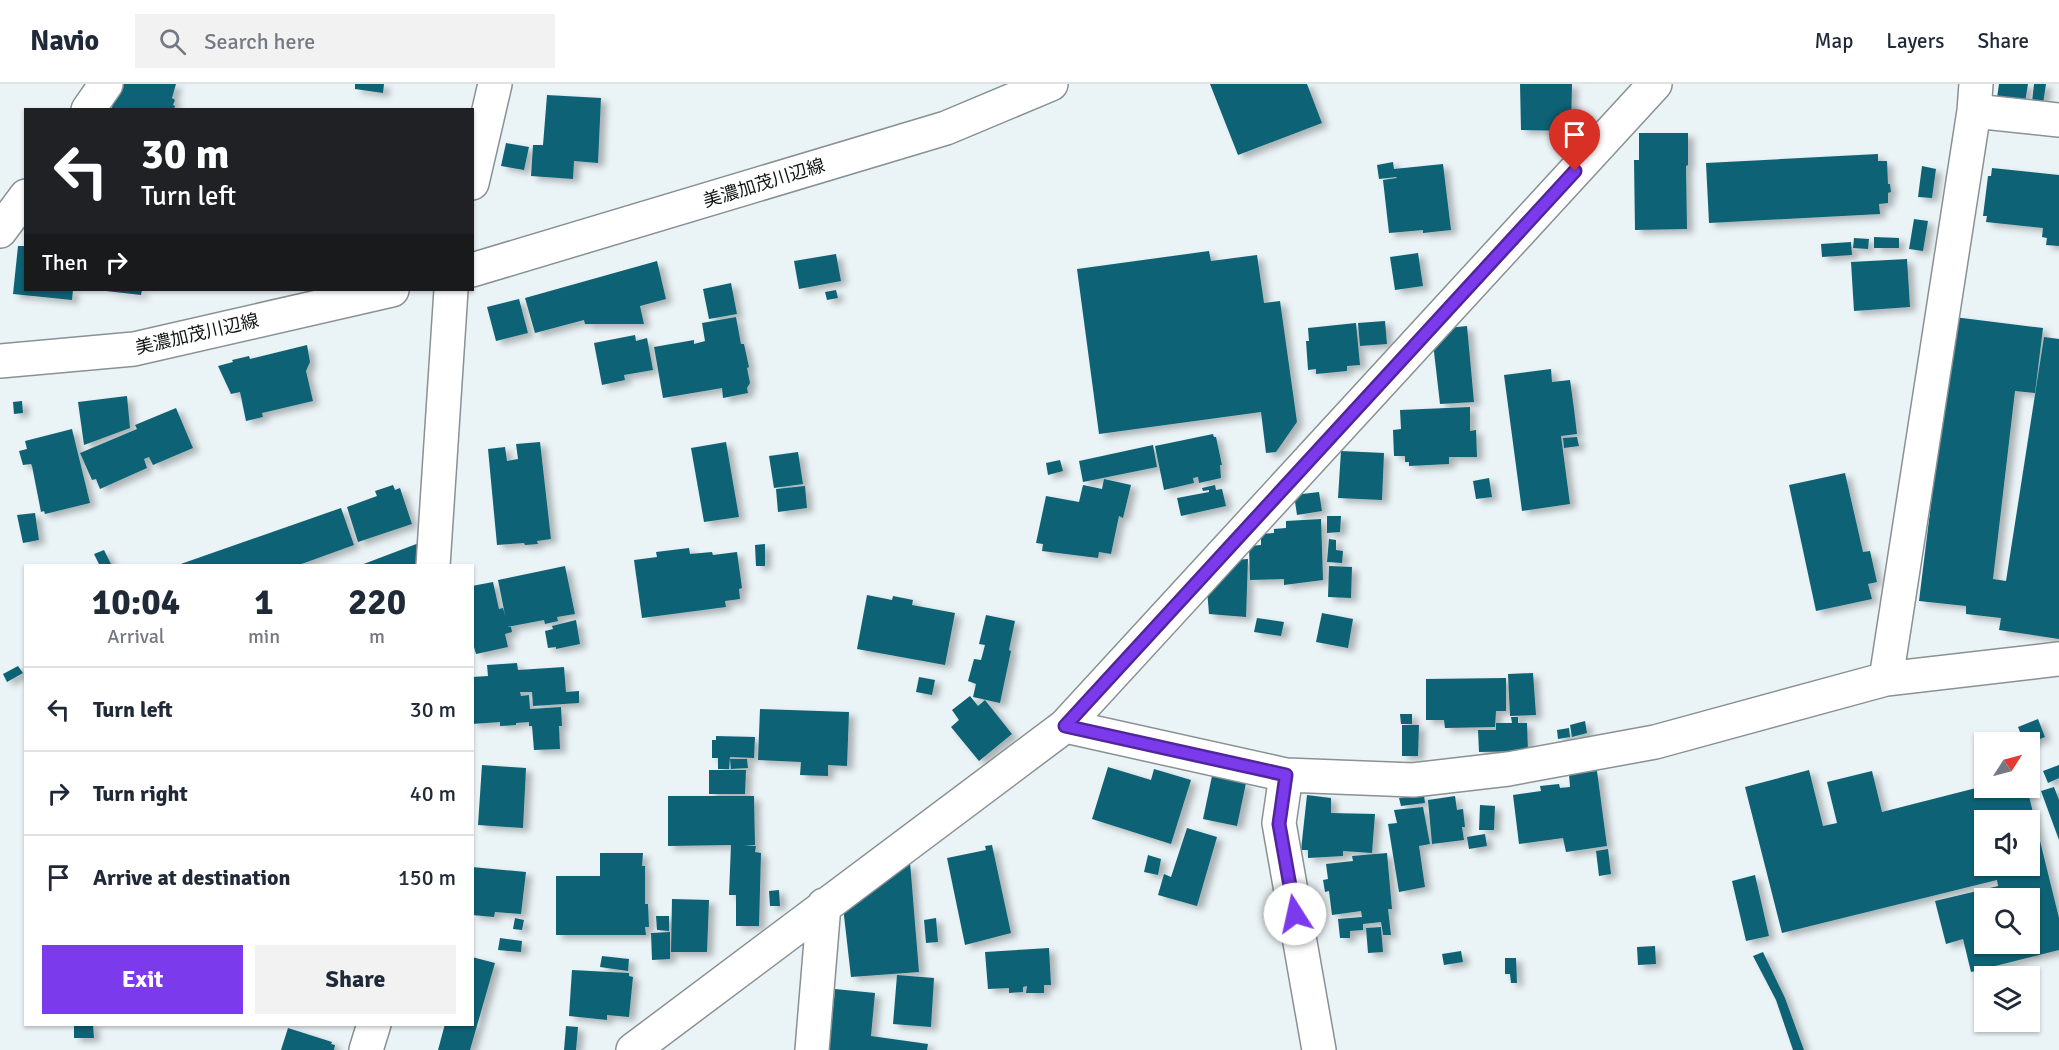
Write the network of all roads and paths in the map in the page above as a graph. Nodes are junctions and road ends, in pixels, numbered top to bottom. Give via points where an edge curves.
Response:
1 (106, 84) edge
2 (495, 84) edge
3 (1051, 84) edge
4 (1655, 84) edge
5 (1975, 97) edge
6 (89, 108) edge
7 (2059, 120) edge
8 (474, 174) edge
9 (24, 198) edge
10 (0, 231) edge
11 (474, 269) edge
12 (388, 291) edge
13 (451, 291) edge
14 (0, 361) edge
15 (433, 564) edge
16 (2059, 659) edge
17 (1886, 679) junction
18 (1065, 726) junction
19 (1286, 775) junction
20 (824, 905) junction
21 (373, 1026) edge
22 (366, 1050) edge
23 (633, 1050) edge
24 (812, 1050) edge
25 (1319, 1050) edge

1 - 6 street
2 - 8 street
3 - 11 street, 美濃加茂川辺線 via 946,128
4 - 18 street
5 - 7 street
5 - 17 street
9 - 10 street
12 - 14 street, 美濃加茂川辺線 via 134,349
13 - 15 street
16 - 17 street
17 - 19 street via 1655,742 1509,769 1413,780
18 - 19 street
18 - 20 street
19 - 25 street via 1279,824
20 - 23 street
20 - 24 street
21 - 22 street

